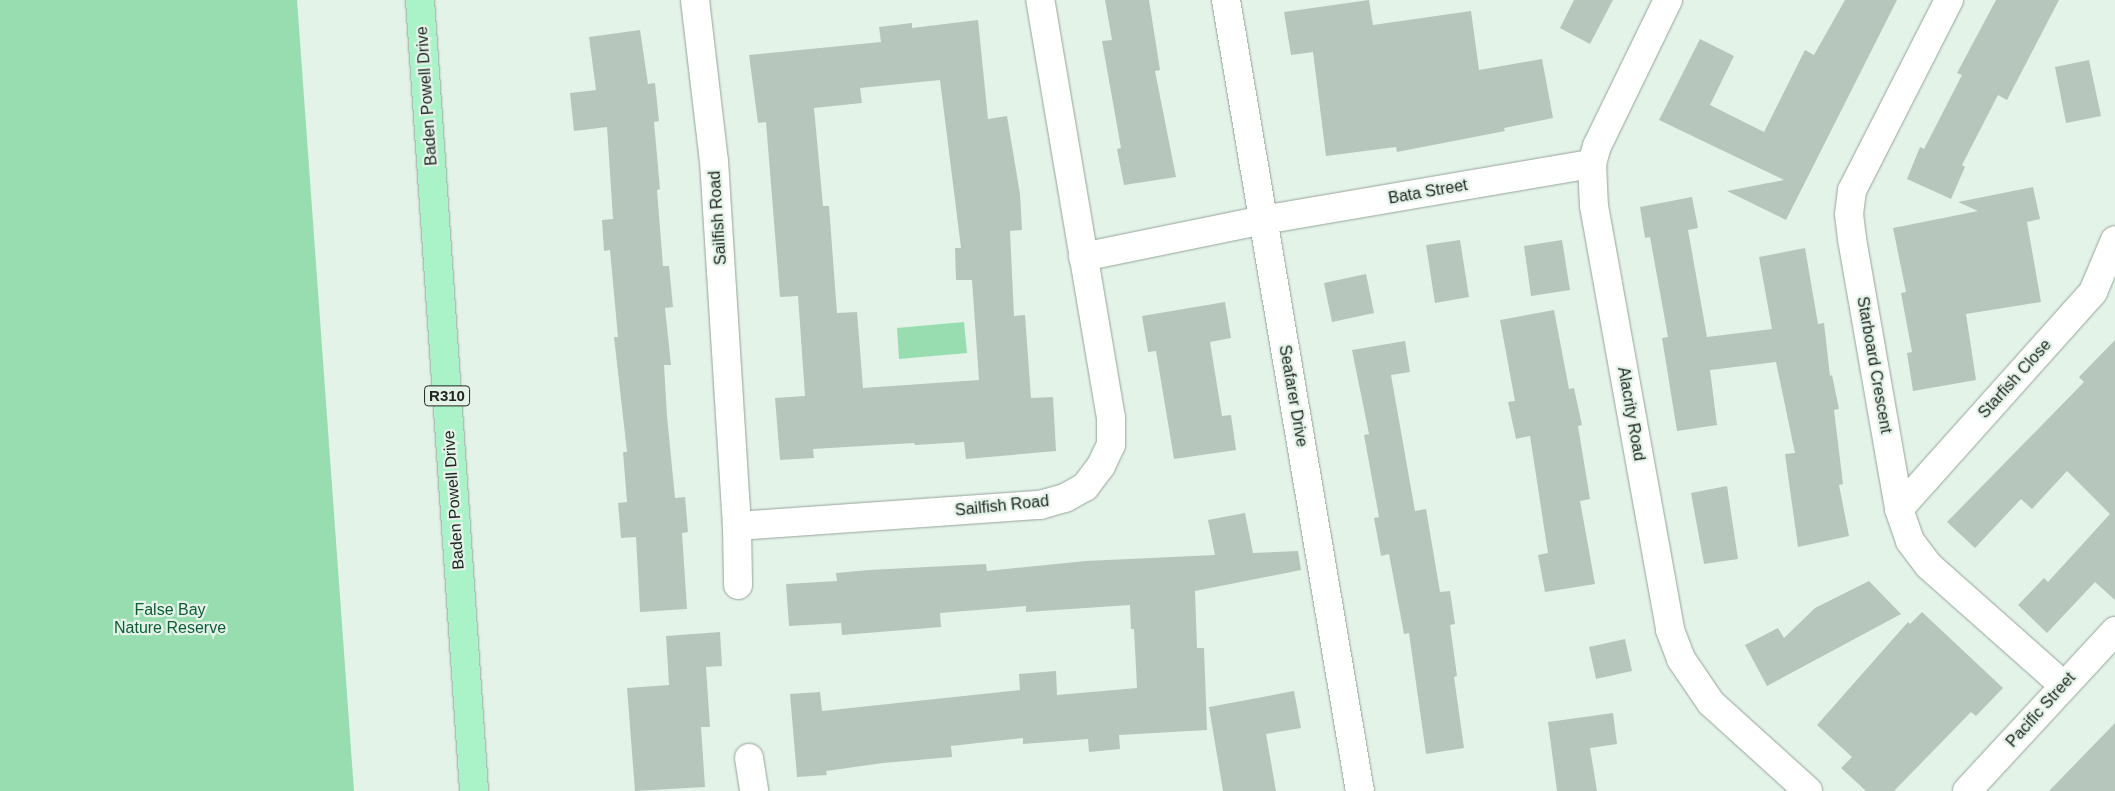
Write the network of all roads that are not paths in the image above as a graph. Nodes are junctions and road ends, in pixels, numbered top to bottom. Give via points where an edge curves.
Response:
1 (420, 0) edge
2 (695, 0) edge
3 (1040, 0) edge
4 (1226, 0) edge
5 (1668, 0) edge
6 (1949, 0) edge
7 (1592, 164) junction
8 (1263, 220) junction
9 (2115, 240) edge
10 (1083, 257) junction
11 (1899, 509) junction
12 (737, 526) junction
13 (738, 584) dead end
14 (2115, 631) edge
15 (2063, 685) junction
16 (749, 758) dead end
17 (474, 791) edge
18 (754, 791) edge
19 (1360, 791) edge
20 (1808, 791) edge
21 (1967, 791) edge

1 - 17 main road, Baden Powell Drive / R310
2 - 12 street, Sailfish Road via 714,161
3 - 10 street, Sailfish Road
4 - 8 street, Seafarer Drive
5 - 7 street, Alacrity Road via 1620,94
6 - 11 street, Starboard Crescent via 1852,190 1849,214
7 - 8 street, Bata Street
7 - 20 street, Alacrity Road via 1594,206 1670,630 1680,659 1711,703
8 - 10 street
8 - 19 street, Seafarer Drive
9 - 11 street, Starfish Close via 2093,292
10 - 12 street, Sailfish Road via 1112,418 1111,444 1101,466 1085,486 1065,498 1040,505
11 - 15 street, Starboard Crescent via 1910,541 1930,566
12 - 13 street, Sailfish Road
14 - 15 street, Pacific Street
15 - 21 street, Pacific Street
16 - 18 street

